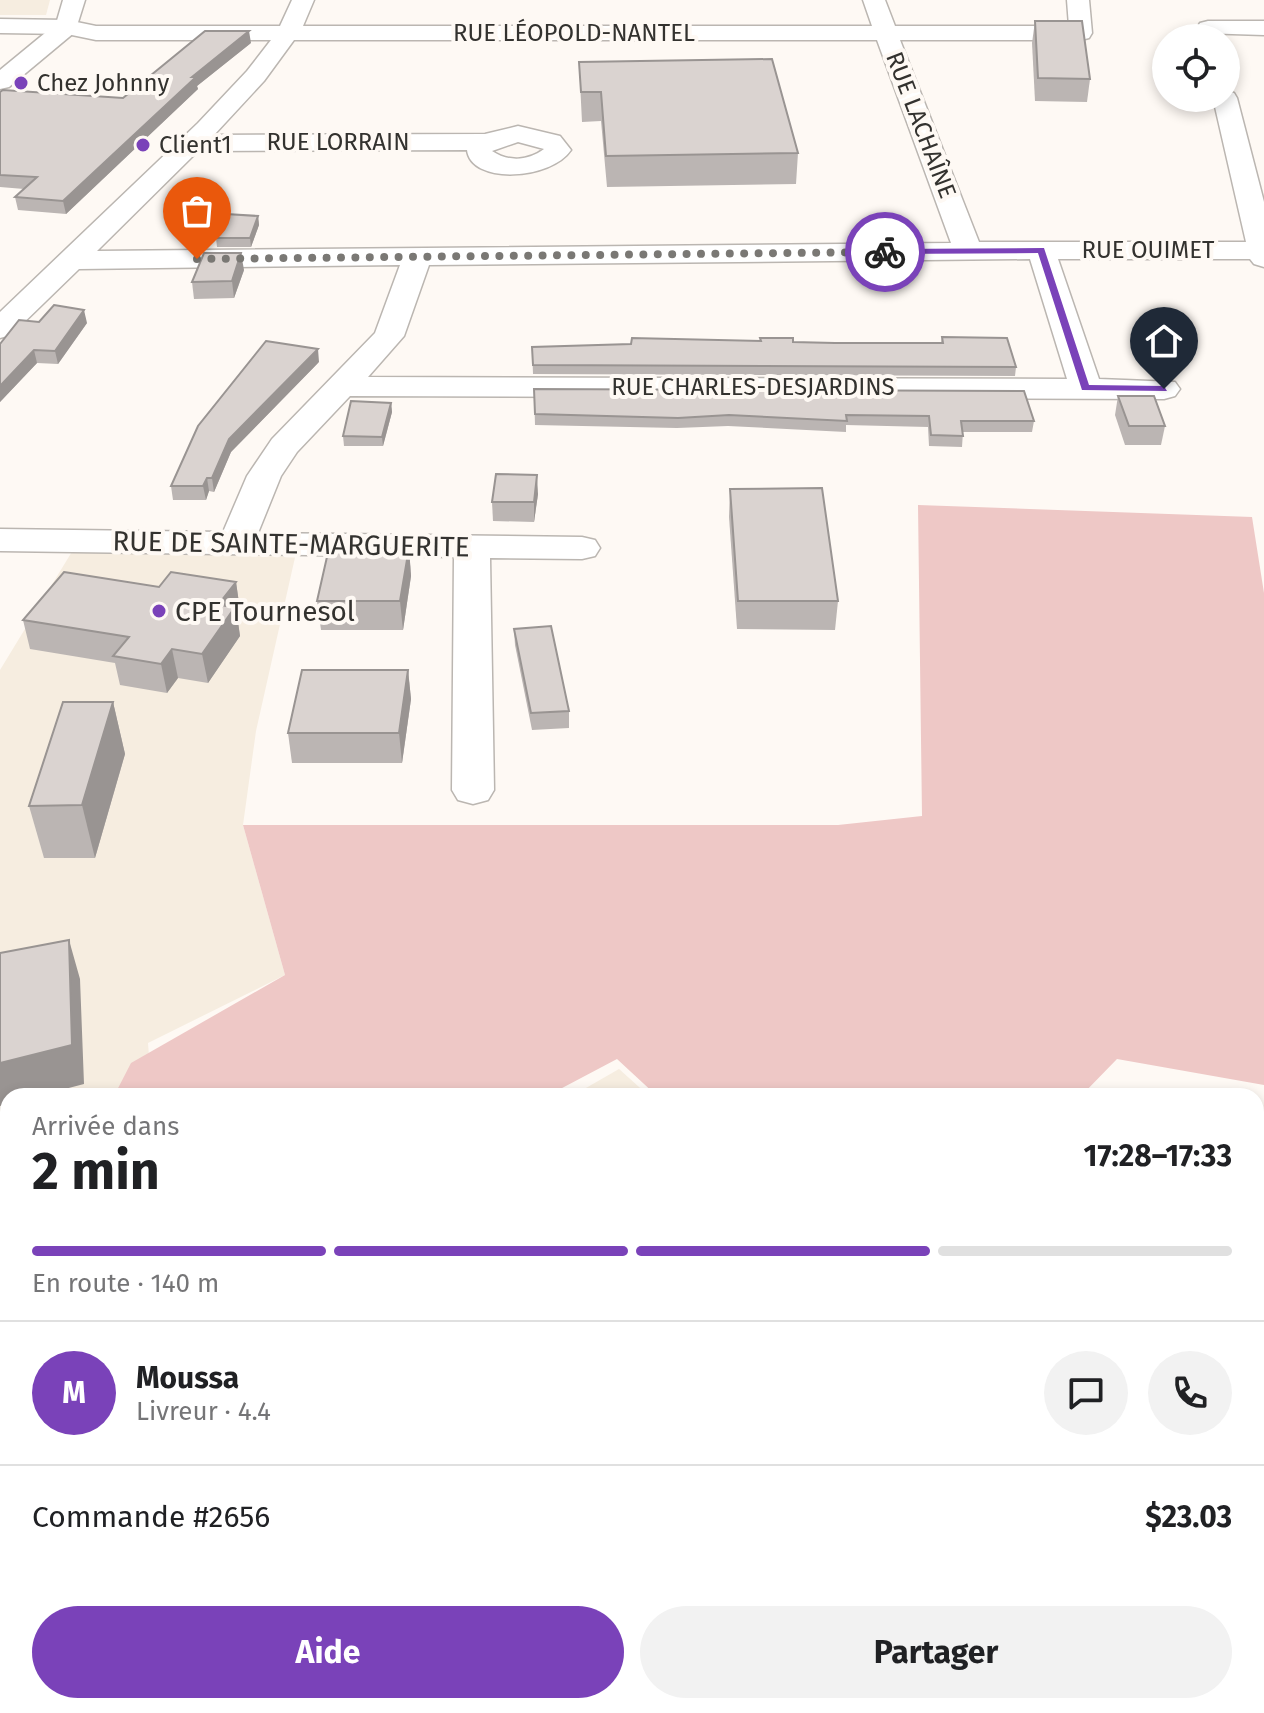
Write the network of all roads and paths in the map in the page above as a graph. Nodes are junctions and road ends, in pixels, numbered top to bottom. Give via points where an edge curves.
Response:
1 (74, 0) edge
2 (303, 0) edge
3 (874, 0) edge
4 (1078, 0) edge
5 (0, 26) edge
6 (67, 27) junction
7 (1240, 27) edge
8 (1264, 28) edge
9 (287, 33) junction
10 (886, 33) junction
11 (0, 82) edge
12 (1228, 112) edge
13 (485, 142) dead end
14 (191, 143) junction
15 (1041, 250) junction
16 (968, 251) junction
17 (1263, 254) edge
18 (418, 256) junction
19 (71, 260) junction
20 (4, 321) edge
21 (341, 386) junction
22 (1086, 388) junction
23 (1164, 389) dead end
24 (0, 540) edge
25 (236, 543) junction
26 (472, 546) junction
27 (582, 548) dead end
28 (473, 790) dead end

1 - 6 street
2 - 9 street
3 - 10 street, RUE LACHAÎNE
4 - 10 street, RUE LÉOPOLD-NANTEL via 1081,33
5 - 6 street, RUE LÉOPOLD-NANTEL
6 - 9 street, RUE LÉOPOLD-NANTEL via 96,33
6 - 11 street
7 - 8 street
9 - 10 street, RUE LÉOPOLD-NANTEL
9 - 14 street via 275,53
10 - 16 street, RUE LACHAÎNE
12 - 17 street
13 - 14 street, RUE LORRAIN
14 - 19 street
15 - 16 street, RUE OUIMET
15 - 17 street, RUE OUIMET
15 - 22 street
16 - 18 street, RUE OUIMET
18 - 19 street, RUE OUIMET
18 - 21 street via 389,336
19 - 20 street
21 - 22 street, RUE CHARLES-DESJARDINS
21 - 25 street via 284,446 264,476
22 - 23 street, RUE CHARLES-DESJARDINS
24 - 25 street, RUE DE SAINTE-MARGUERITE
25 - 26 street, RUE DE SAINTE-MARGUERITE
26 - 27 street, RUE DE SAINTE-MARGUERITE
26 - 28 street

